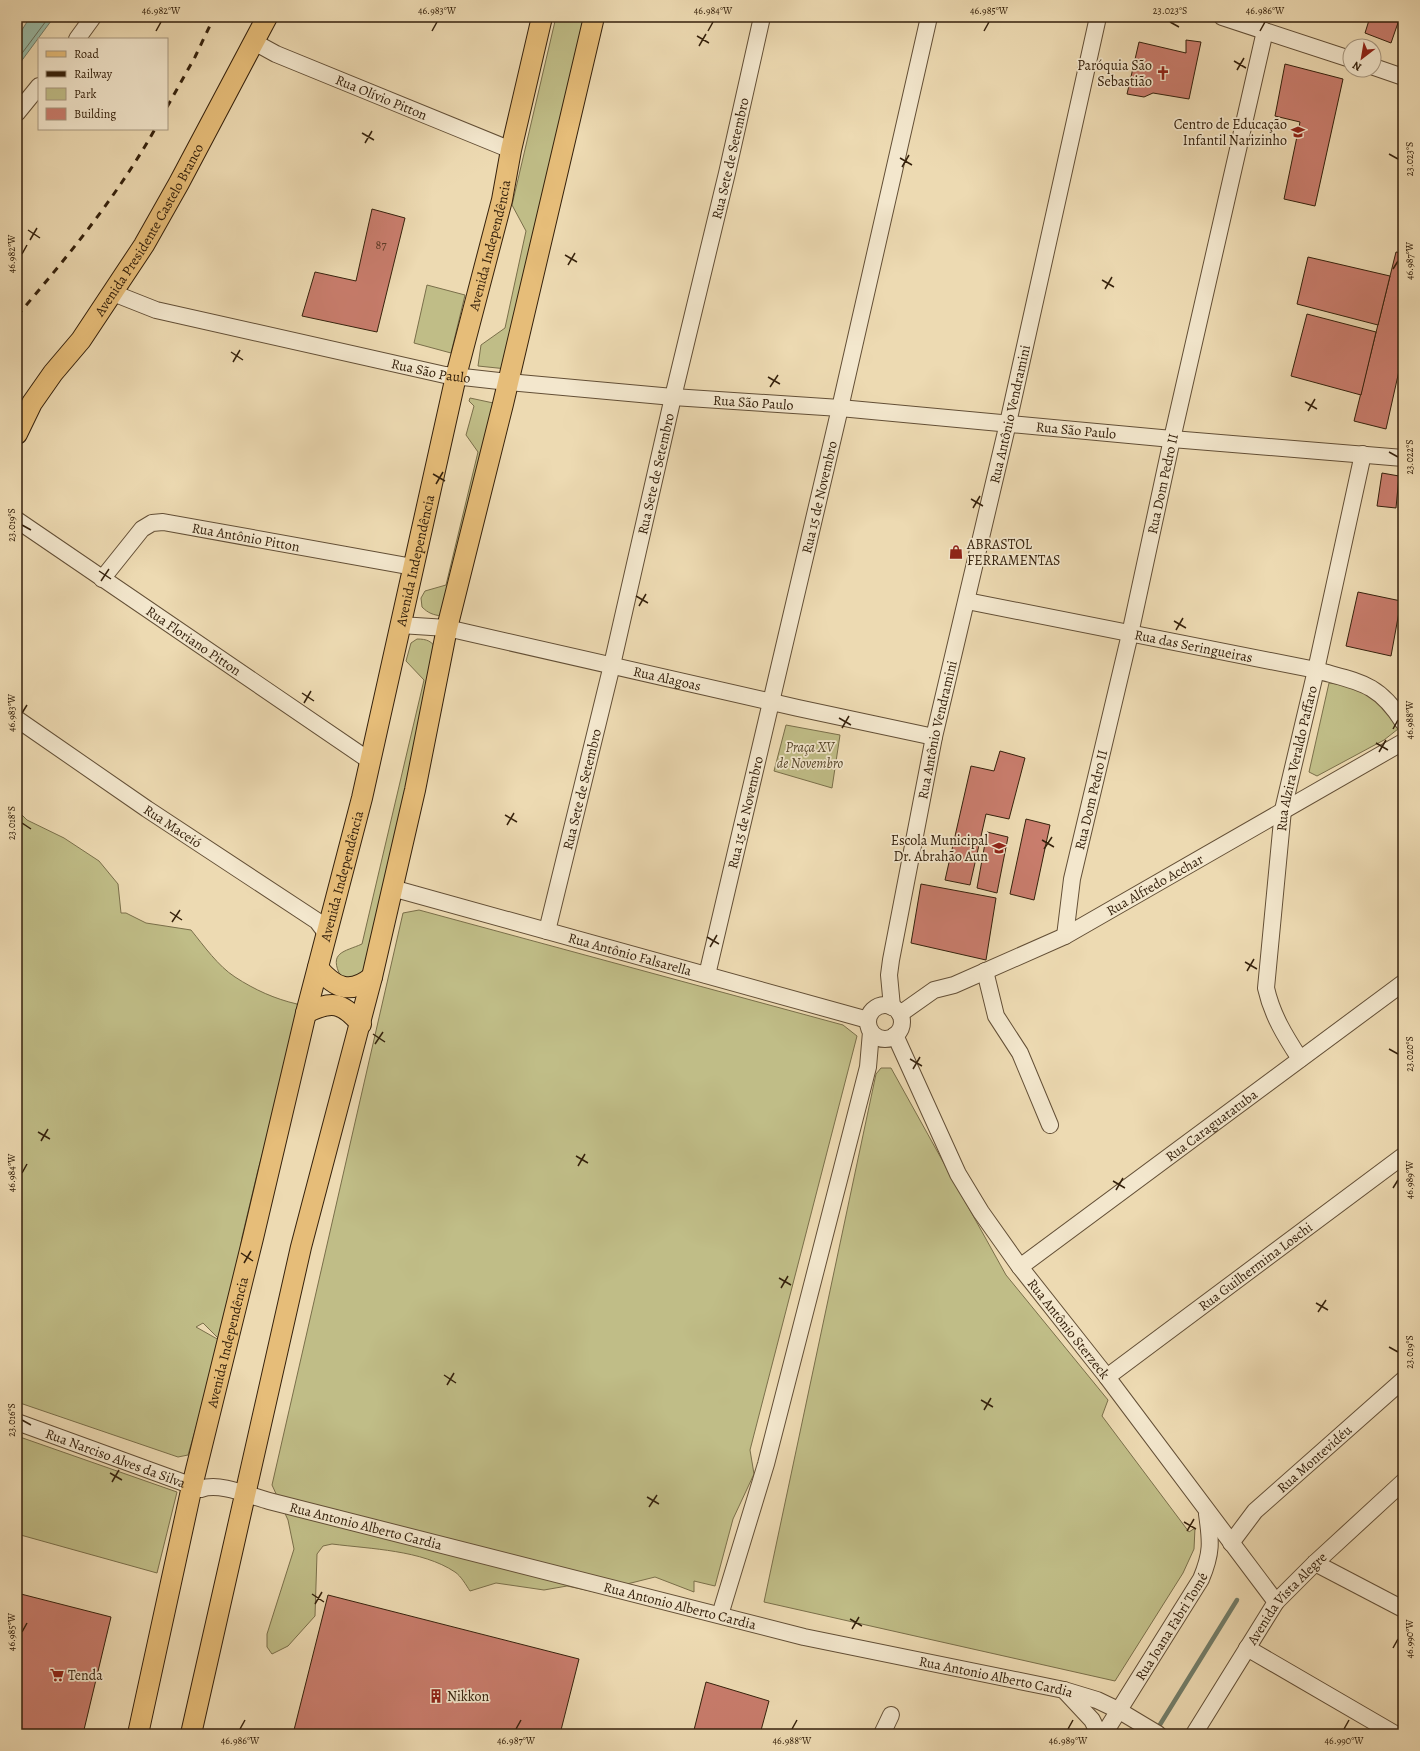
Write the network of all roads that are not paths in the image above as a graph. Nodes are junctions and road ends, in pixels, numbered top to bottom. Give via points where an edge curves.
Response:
1 (93, 17) edge
2 (267, 17) edge
3 (542, 17) edge
4 (594, 17) edge
5 (762, 17) edge
6 (929, 17) edge
7 (1098, 17) edge
8 (1222, 17) edge
9 (1265, 31) junction
10 (78, 38) edge
11 (254, 42) junction
12 (1342, 56) edge
13 (1382, 70) edge
14 (1403, 77) edge
15 (38, 87) edge
16 (17, 113) edge
17 (511, 150) junction
18 (113, 293) junction
19 (456, 376) junction
20 (508, 382) junction
21 (673, 397) junction
22 (840, 408) junction
23 (1008, 423) junction
24 (17, 434) edge
25 (1172, 439) junction
26 (1363, 454) junction
27 (1403, 458) edge
28 (17, 520) edge
29 (413, 567) junction
30 (102, 579) junction
31 (967, 601) junction
32 (400, 625) junction
33 (448, 628) junction
34 (1130, 634) junction
35 (612, 665) junction
36 (1316, 670) junction
37 (771, 702) junction
38 (17, 719) edge
39 (1403, 722) edge
40 (934, 737) junction
41 (1403, 742) edge
42 (370, 761) junction
43 (1283, 810) junction
44 (392, 888) junction
45 (547, 931) junction
46 (326, 933) junction
47 (1065, 936) junction
48 (318, 968) junction
49 (985, 971) junction
50 (707, 975) junction
51 (889, 975) junction
52 (372, 978) junction
53 (1403, 983) edge
54 (896, 1011) junction
55 (306, 1013) junction
56 (871, 1020) junction
57 (360, 1024) junction
58 (892, 1037) junction
59 (1300, 1059) junction
60 (868, 1067) junction
61 (1050, 1125) dead end
62 (1403, 1156) edge
63 (1020, 1267) junction
64 (1107, 1377) junction
65 (1403, 1380) edge
66 (17, 1422) edge
67 (1403, 1482) edge
68 (192, 1486) junction
69 (244, 1494) junction
70 (1206, 1510) junction
71 (1231, 1543) junction
72 (1315, 1563) junction
73 (1276, 1602) junction
74 (1403, 1609) edge
75 (720, 1615) junction
76 (1248, 1648) junction
77 (1064, 1690) junction
78 (1118, 1710) junction
79 (891, 1714) dead end
80 (138, 1734) edge
81 (191, 1734) edge
82 (882, 1734) edge
83 (1099, 1734) edge
84 (1104, 1734) edge
85 (1158, 1734) edge
86 (1194, 1734) edge
87 (1395, 1734) edge

1 - 10 street
2 - 11 main road, Avenida Presidente Castelo Branco
3 - 17 main road, Avenida Independência
4 - 20 main road
5 - 21 street, Rua Sete de Setembro via 728,173
6 - 22 street, Rua 15 de Novembro
7 - 23 street, Rua Antônio Vendramini
8 - 9 street
9 - 12 street
9 - 25 street, Rua Dom Pedro II
11 - 17 street, Rua Olívio Pitton via 276,54
11 - 18 main road, Avenida Presidente Castelo Branco via 179,183
13 - 14 street
15 - 16 street
17 - 19 main road, Avenida Independência via 502,200
18 - 19 street, Rua São Paulo via 156,310
18 - 24 main road, Avenida Presidente Castelo Branco via 81,340 32,403
19 - 20 street, Rua São Paulo
19 - 29 main road, Avenida Independência
20 - 21 street, Rua São Paulo
20 - 33 main road
21 - 22 street, Rua São Paulo
21 - 35 street, Rua Sete de Setembro
22 - 23 street, Rua São Paulo
22 - 37 street, Rua 15 de Novembro
23 - 25 street, Rua São Paulo
23 - 31 street, Rua Antônio Vendramini
25 - 26 street, Rua São Paulo
25 - 34 street, Rua Dom Pedro II
26 - 27 street, Rua São Paulo
26 - 36 street, Rua Alzira Veraldo Paffaro
28 - 30 street, Rua Floriano Pitton
29 - 30 street, Rua Antônio Pitton via 163,522 152,523 142,529
29 - 32 main road, Avenida Independência
30 - 42 street, Rua Floriano Pitton
31 - 34 street, Rua das Seringueiras
31 - 40 street, Rua Antônio Vendramini
32 - 33 street, Rua Alagoas
32 - 42 main road, Avenida Independência
33 - 35 street, Rua Alagoas
33 - 44 main road
34 - 36 street, Rua das Seringueiras
34 - 47 street, Rua Dom Pedro II via 1072,878
35 - 37 street, Rua Alagoas
35 - 45 street, Rua Sete de Setembro
36 - 39 street, Rua das Seringueiras via 1361,683 1377,691 1392,705
36 - 43 street, Rua Alzira Veraldo Paffaro
37 - 40 street, Rua Alagoas
37 - 50 street, Rua 15 de Novembro
38 - 46 street, Rua Maceió via 146,809 317,921
40 - 51 street, Rua Antônio Vendramini
41 - 43 street, Rua Alfredo Acchar
42 - 46 main road, Avenida Independência
43 - 47 street, Rua Alfredo Acchar
43 - 59 street, Rua Alzira Veraldo Paffaro via 1266,988 1279,1027
44 - 45 street, Rua Antônio Falsarella
44 - 52 main road
45 - 50 street, Rua Antônio Falsarella
46 - 48 main road, Avenida Independência
47 - 49 street, Rua Alfredo Acchar
48 - 52 main road via 326,977 346,988 361,986
48 - 55 main road, Avenida Independência
49 - 54 street, Rua Alfredo Acchar via 954,985 934,990
49 - 61 street via 996,1016 1020,1053
50 - 56 street, Rua Antônio Falsarella
51 - 54 street, Rua Antônio Vendramini
51 - 56 street, Rua Antônio Vendramini
52 - 57 main road
53 - 59 street, Rua Caraguatatuba
54 - 56 street via 886,1005
54 - 58 street via 902,1024
55 - 57 main road via 320,1006 337,1004 350,1012
55 - 68 main road, Avenida Independência via 254,1238
56 - 58 street via 883,1039
56 - 60 street, Rua Antônio Vendramini
57 - 69 main road via 301,1247
58 - 60 street
58 - 63 street, Rua Antônio Sterzeck via 958,1174
59 - 63 street, Rua Caraguatatuba
60 - 75 street via 766,1464
62 - 64 street, Rua Guilhermina Loschi
63 - 64 street, Rua Antônio Sterzeck
64 - 70 street, Rua Antônio Sterzeck
65 - 71 street, Rua Montevidéu via 1255,1511
66 - 68 street, Rua Narciso Alves da Silva
67 - 72 street, Avenida Vista Alegre
68 - 69 street, Rua Narciso Alves da Silva via 201,1489 210,1486 224,1488
68 - 80 main road, Avenida Independência
69 - 75 street, Rua Antonio Alberto Cardia
69 - 81 main road
70 - 71 street, Rua Antônio Sterzeck
70 - 78 street, Rua Joana Fabri Tomé via 1209,1559 1201,1579
71 - 73 street, Rua Antônio Sterzeck
72 - 73 street, Avenida Vista Alegre
72 - 74 street
73 - 76 street, Avenida Vista Alegre
75 - 77 street, Rua Antonio Alberto Cardia via 804,1637
76 - 86 street, Avenida Vista Alegre
76 - 87 street
77 - 78 street, Rua Antonio Alberto Cardia via 1097,1700
77 - 83 street via 1092,1720
78 - 84 street, Rua Joana Fabri Tomé
78 - 85 street, Rua Antonio Alberto Cardia
79 - 82 street

